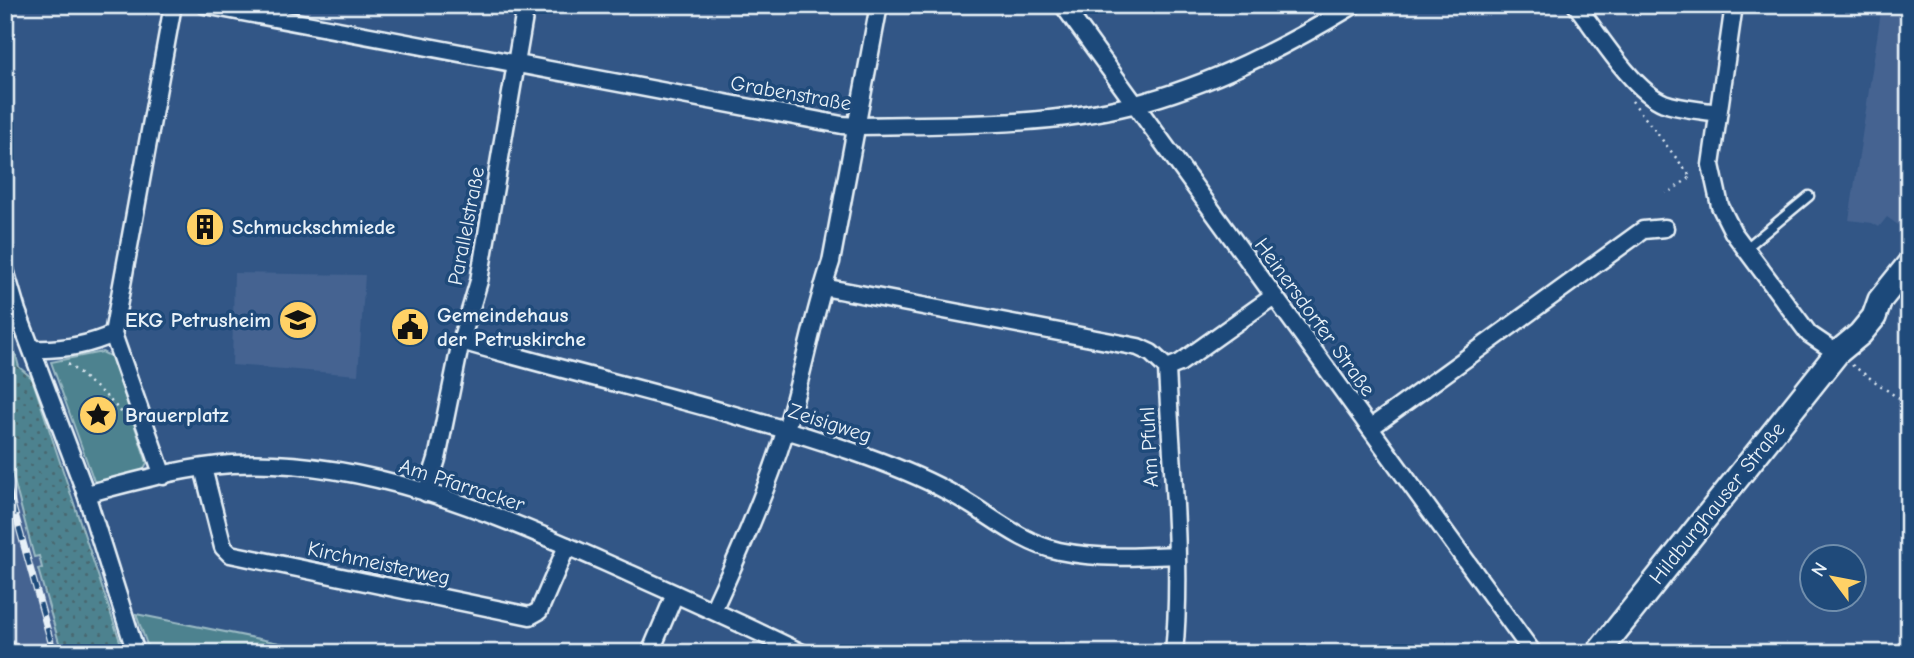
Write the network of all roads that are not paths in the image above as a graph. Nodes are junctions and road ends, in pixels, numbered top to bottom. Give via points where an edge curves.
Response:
1 (173, 5) edge
2 (205, 5) edge
3 (526, 5) edge
4 (879, 5) edge
5 (1063, 5) edge
6 (1354, 5) edge
7 (1576, 5) edge
8 (1734, 5) edge
9 (516, 64) junction
10 (1134, 104) junction
11 (1718, 113) junction
12 (857, 126) junction
13 (1809, 197) dead end
14 (1665, 228) dead end
15 (1745, 249) junction
16 (1909, 264) edge
17 (5, 270) edge
18 (823, 287) junction
19 (1274, 296) junction
20 (113, 334) junction
21 (461, 341) junction
22 (33, 349) junction
23 (1837, 353) junction
24 (1167, 368) junction
25 (1370, 428) junction
26 (786, 430) junction
27 (204, 468) junction
28 (163, 475) junction
29 (426, 493) junction
30 (86, 494) junction
31 (567, 546) junction
32 (1176, 555) junction
33 (675, 593) junction
34 (713, 610) junction
35 (136, 653) edge
36 (650, 653) edge
37 (803, 653) edge
38 (1174, 653) edge
39 (1534, 653) edge
40 (1598, 653) edge

1 - 20 street
2 - 9 street, Grabenstraße
3 - 9 street, Parallelstraße
4 - 12 street
5 - 10 street, Heinersdorfer Straße
6 - 10 street, Grabenstraße via 1293,43 1220,75
7 - 11 street via 1638,86 1667,104
8 - 11 street
9 - 12 street, Grabenstraße
9 - 21 street, Parallelstraße via 479,281
10 - 12 street, Grabenstraße via 1025,122
10 - 19 street, Heinersdorfer Straße
11 - 15 street via 1711,165 1720,206
12 - 18 street
13 - 15 lane
14 - 25 street via 1643,230
15 - 23 street via 1809,334
16 - 23 main road, Hildburghauser Straße via 1880,300 1874,317
17 - 22 street
18 - 24 street via 1138,347
18 - 26 street
19 - 24 street
19 - 25 street, Heinersdorfer Straße
20 - 22 street via 90,345
20 - 28 street
21 - 26 street, Zeisigweg
21 - 29 street, Parallelstraße
22 - 30 street
23 - 40 main road, Hildburghauser Straße
24 - 32 street, Am Pfuhl
25 - 39 street, Heinersdorfer Straße
26 - 32 street, Zeisigweg via 904,471 949,492 1015,534 1058,551 1124,557
26 - 34 street via 758,509
27 - 28 street, Am Pfarracker
27 - 29 street, Am Pfarracker via 230,464 310,466
27 - 31 street, Kirchmeisterweg via 223,547 230,554 530,616 540,611
28 - 30 street, Am Pfarracker
29 - 31 street, Am Pfarracker
30 - 35 street
31 - 33 street, Am Pfarracker
32 - 38 street, Am Pfuhl
33 - 34 street, Am Pfarracker
33 - 36 street
34 - 37 street, Am Pfarracker

